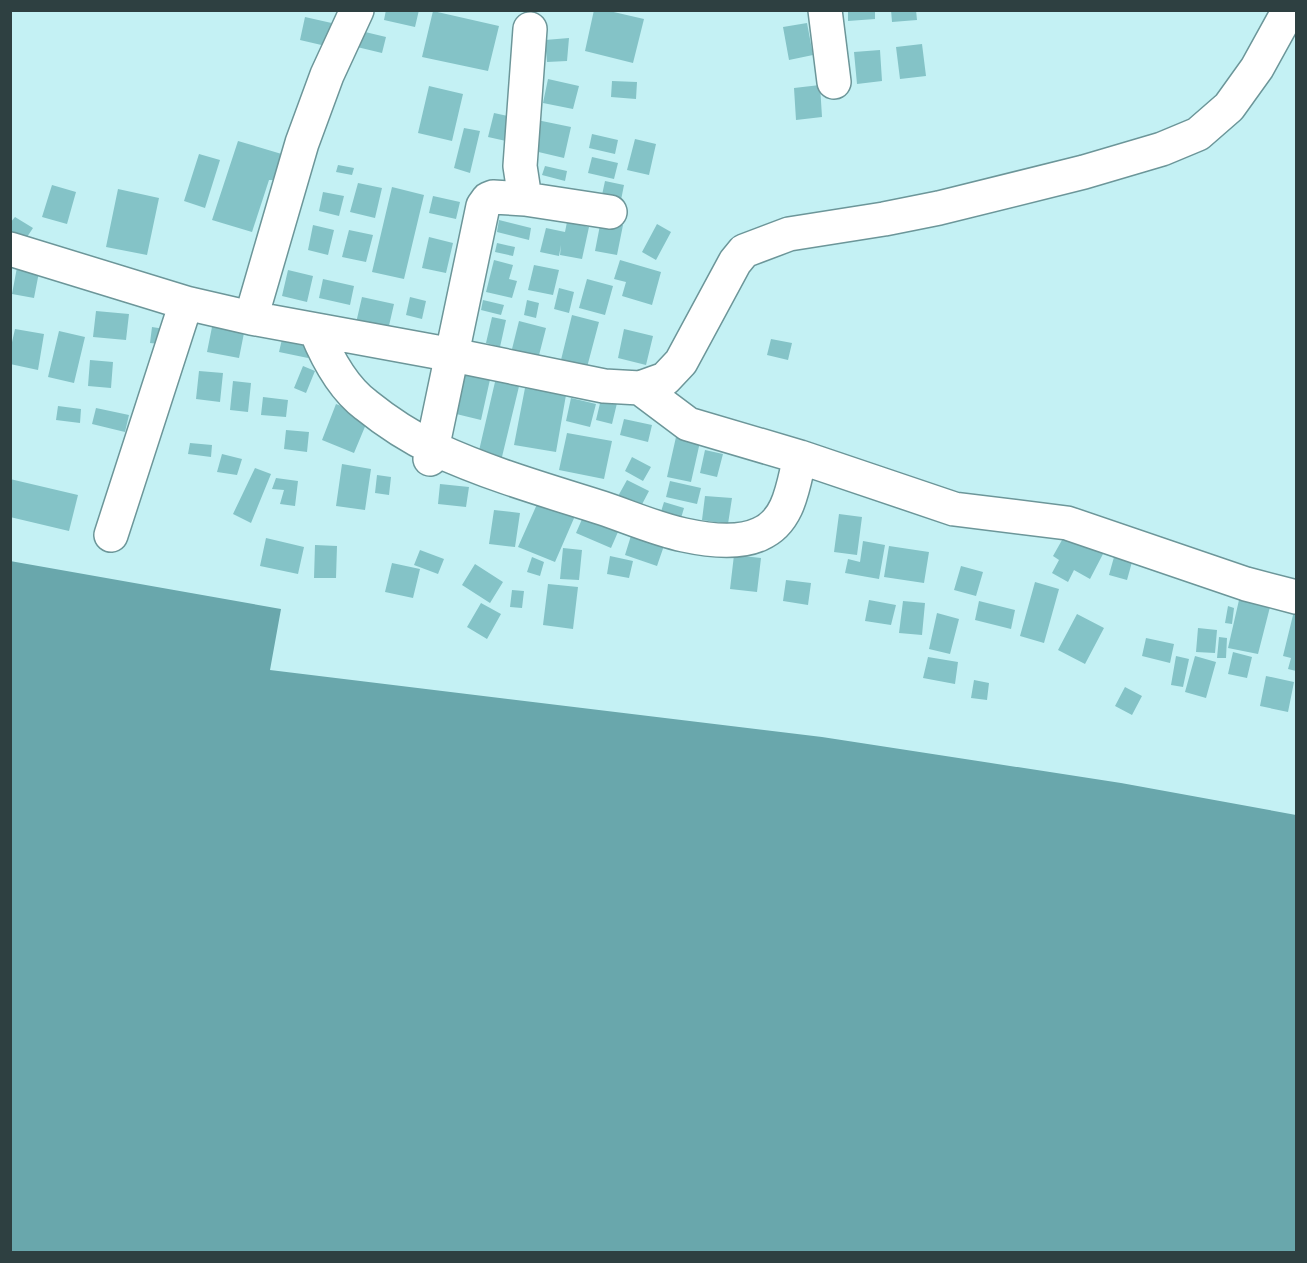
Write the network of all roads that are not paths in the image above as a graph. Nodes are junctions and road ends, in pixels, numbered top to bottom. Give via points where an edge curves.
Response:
1 (357, 10) edge
2 (825, 10) edge
3 (1289, 10) edge
4 (530, 29) dead end
5 (834, 82) dead end
6 (525, 199) junction
7 (610, 212) dead end
8 (10, 249) edge
9 (186, 303) junction
10 (251, 318) junction
11 (315, 330) junction
12 (453, 355) junction
13 (640, 388) junction
14 (432, 453) junction
15 (800, 457) junction
16 (111, 535) dead end
17 (1296, 597) edge

1 - 10 street via 302,143
2 - 5 street
3 - 13 street via 1257,68 1229,107 1198,134 1084,172 895,217 789,234 744,250 681,362 665,379
4 - 6 street via 520,166
6 - 7 street
6 - 12 street via 494,197 483,206
8 - 9 street
9 - 10 street
9 - 16 street
10 - 11 street
11 - 12 street
11 - 14 street via 325,353 363,404
12 - 13 street via 604,386
12 - 14 street
13 - 15 street via 688,424
14 - 15 street via 684,535 727,540 760,535 779,521
15 - 17 street via 954,510 1067,523 1246,584

